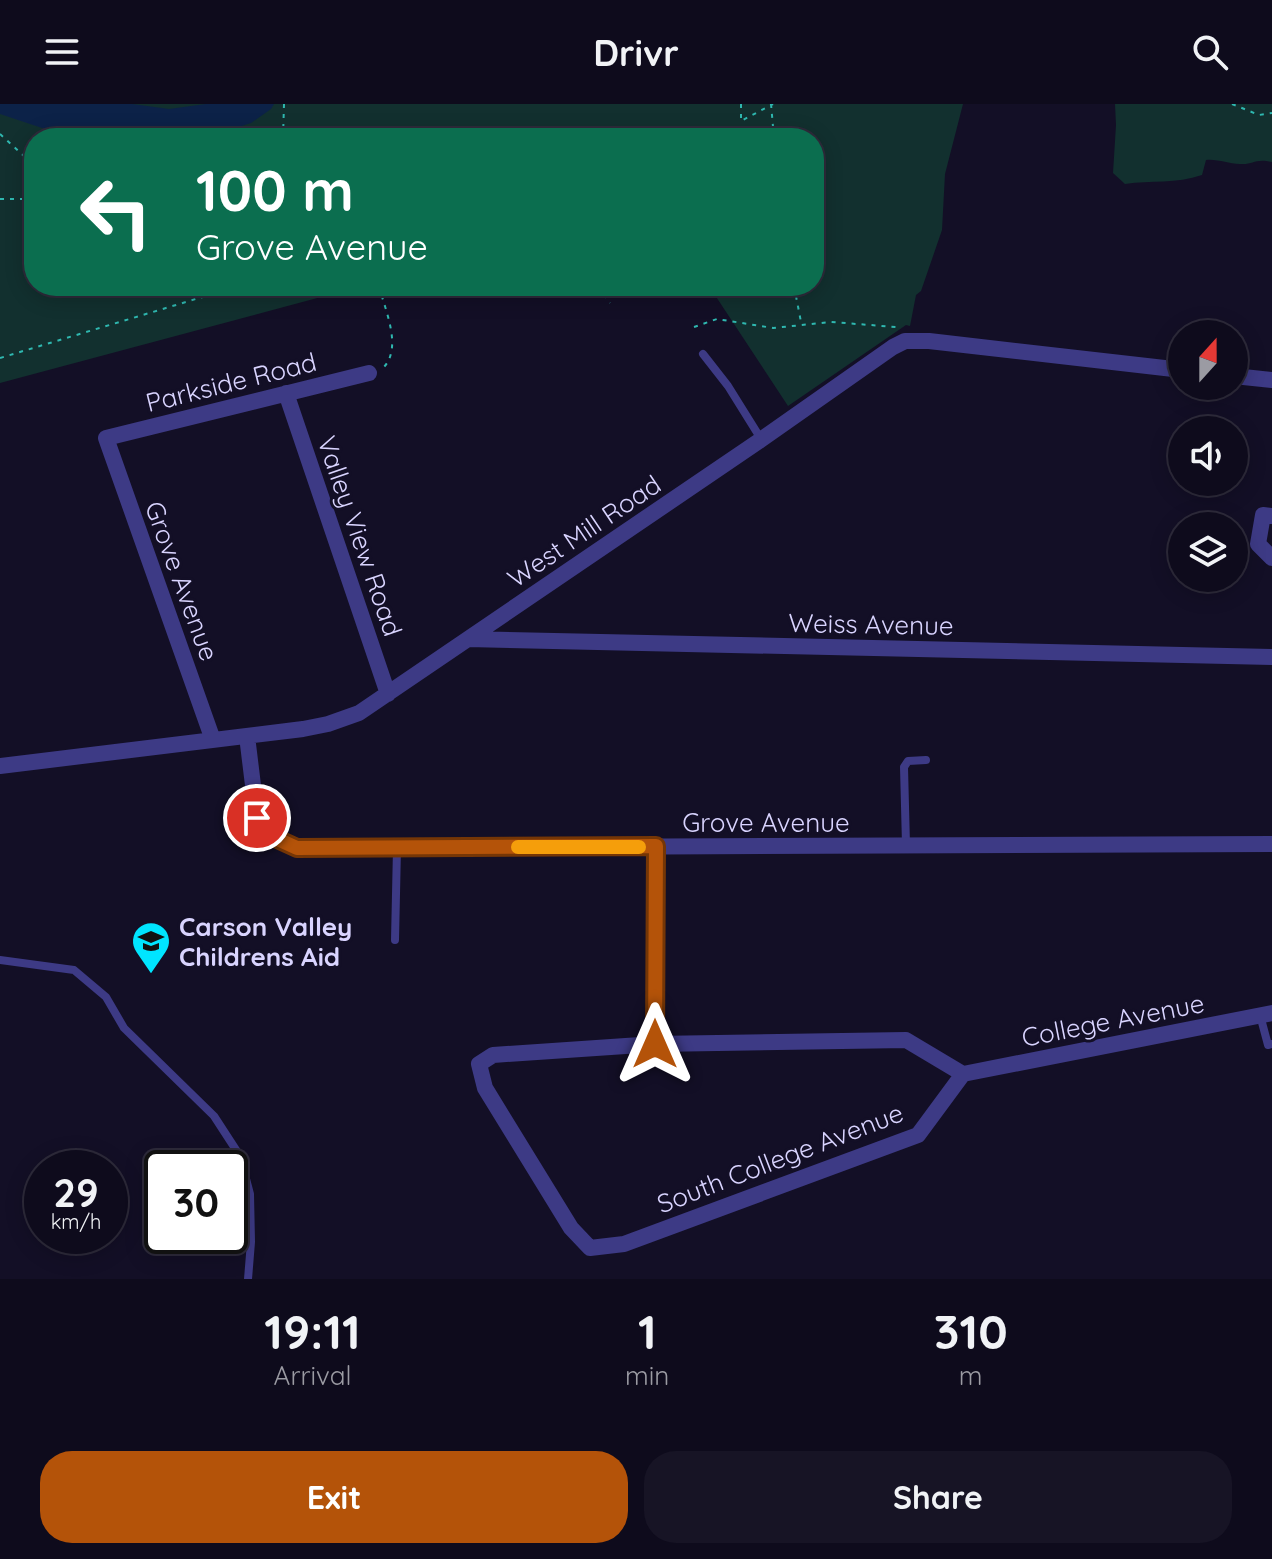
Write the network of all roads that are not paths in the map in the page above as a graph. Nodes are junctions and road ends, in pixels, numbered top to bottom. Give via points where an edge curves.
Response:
1 (703, 354) dead end
2 (1168, 368) edge
3 (369, 373) road end
4 (1248, 377) edge
5 (1272, 380) edge
6 (286, 393) junction
7 (106, 438) joint
8 (762, 439) junction
9 (1272, 516) edge
10 (1272, 558) edge
11 (468, 639) junction
12 (1272, 657) edge
13 (388, 694) junction
14 (247, 736) junction
15 (213, 740) junction
16 (926, 760) dead end
17 (0, 766) edge
18 (1272, 844) edge
19 (656, 846) junction
20 (906, 846) junction
21 (397, 847) junction
22 (395, 940) dead end
23 (0, 960) edge
24 (1266, 1014) edge
25 (655, 1044) junction
26 (1270, 1044) edge
27 (963, 1074) junction
28 (248, 1279) edge

1 - 8 lane
2 - 8 street, West Mill Road via 905,341
3 - 6 street, Parkside Road
4 - 5 street
6 - 7 street, Parkside Road
6 - 13 street, Valley View Road
7 - 15 street, Grove Avenue
8 - 11 street, West Mill Road
9 - 10 street via 1263,515 1258,544
11 - 12 street, Weiss Avenue
11 - 13 street, West Mill Road
13 - 14 street, West Mill Road via 359,713 328,724
14 - 15 street, West Mill Road
14 - 21 street, Grove Avenue via 257,818 273,837 297,848
15 - 17 street, West Mill Road
16 - 20 lane via 908,761 904,767
18 - 20 street, Grove Avenue
19 - 20 street, Grove Avenue
19 - 21 street, Grove Avenue
19 - 25 street
21 - 22 lane
23 - 28 lane via 74,970 106,997 124,1028 214,1116 240,1156 250,1194
24 - 26 lane
24 - 27 street, College Avenue
25 - 27 street via 906,1040
25 - 27 street, South College Avenue via 493,1055 479,1064 485,1088 571,1228 590,1248 624,1244 918,1135

